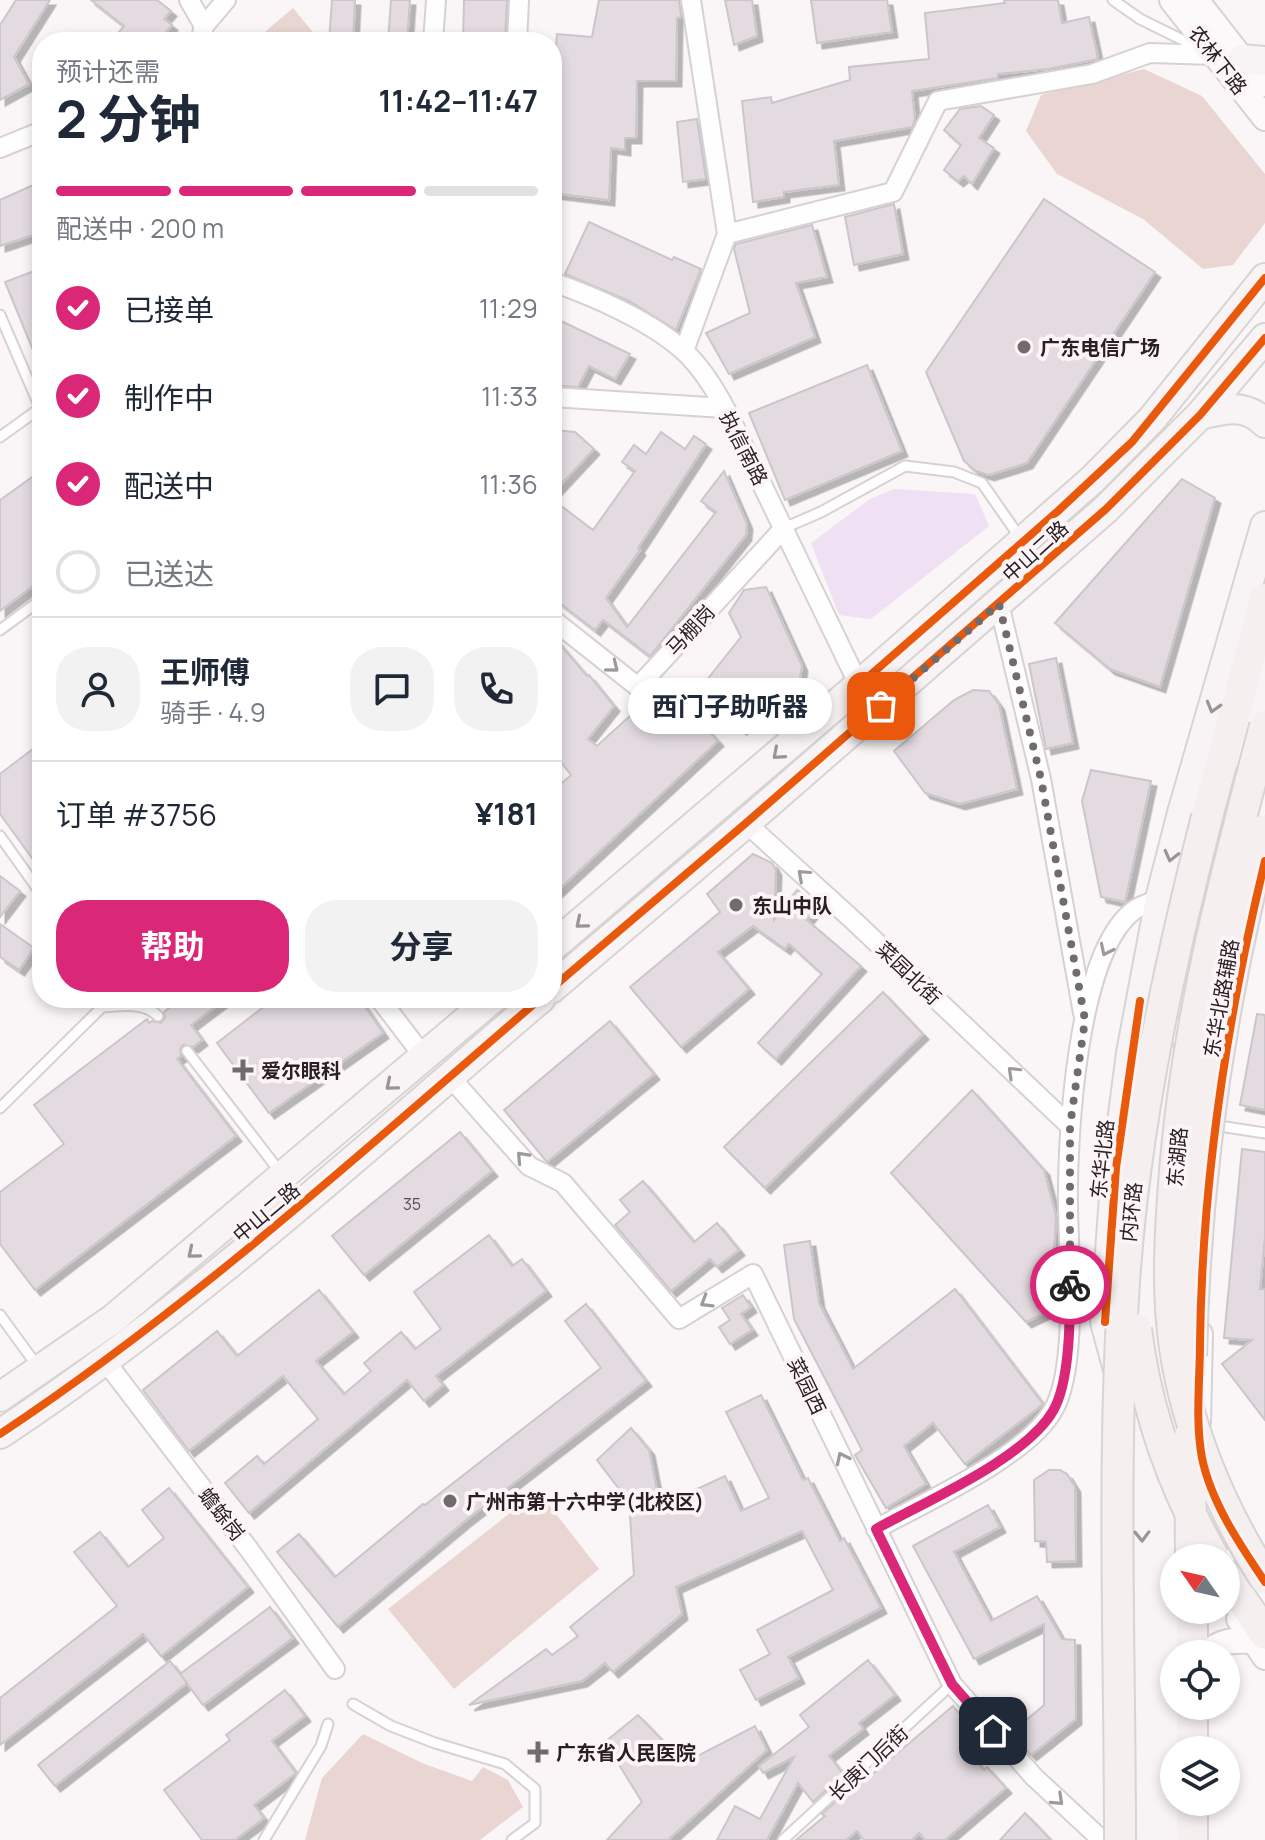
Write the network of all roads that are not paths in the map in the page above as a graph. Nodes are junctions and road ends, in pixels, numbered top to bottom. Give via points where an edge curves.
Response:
1 (189, 0) edge
2 (226, 0) edge
3 (436, 0) edge
4 (519, 0) edge
5 (691, 0) edge
6 (1113, 0) edge
7 (1172, 0) edge
8 (1196, 0) edge
9 (201, 32) edge
10 (203, 32) edge
11 (434, 32) edge
12 (517, 32) edge
13 (1214, 55) junction
14 (1254, 60) edge
15 (1265, 84) edge
16 (1265, 118) edge
17 (32, 135) edge
18 (0, 148) edge
19 (727, 234) junction
20 (1265, 278) edge
21 (562, 286) edge
22 (0, 315) edge
23 (1265, 338) edge
24 (684, 351) junction
25 (32, 390) edge
26 (562, 398) edge
27 (724, 408) junction
28 (1200, 415) junction
29 (32, 417) edge
30 (1265, 423) edge
31 (0, 437) edge
32 (1265, 526) edge
33 (784, 528) junction
34 (1023, 541) junction
35 (1265, 599) edge
36 (999, 604) junction
37 (32, 606) edge
38 (562, 627) edge
39 (0, 630) edge
40 (1265, 667) edge
41 (859, 685) junction
42 (1265, 726) edge
43 (1182, 813) junction
44 (746, 823) junction
45 (1265, 830) edge
46 (0, 836) edge
47 (1223, 843) junction
48 (1265, 858) edge
49 (32, 881) edge
50 (1258, 889) junction
51 (1160, 899) junction
52 (1208, 907) junction
53 (562, 938) edge
54 (562, 979) edge
55 (1140, 1001) junction
56 (95, 1008) edge
57 (150, 1008) edge
58 (387, 1008) edge
59 (481, 1008) edge
60 (529, 1008) edge
61 (158, 1016) dead end
62 (1085, 1020) junction
63 (1190, 1024) junction
64 (187, 1051) dead end
65 (1131, 1053) junction
66 (424, 1057) junction
67 (450, 1077) junction
68 (0, 1108) edge
69 (1162, 1114) junction
70 (1070, 1126) junction
71 (1226, 1127) dead end
72 (1265, 1133) edge
73 (283, 1176) junction
74 (1130, 1220) junction
75 (1167, 1285) junction
76 (0, 1315) edge
77 (1105, 1322) junction
78 (1168, 1361) junction
79 (106, 1362) junction
80 (1200, 1362) junction
81 (41, 1371) junction
82 (0, 1397) edge
83 (1198, 1429) junction
84 (0, 1434) edge
85 (1142, 1458) junction
86 (1169, 1511) junction
87 (876, 1529) junction
88 (1191, 1544) edge
89 (1191, 1544) edge
90 (1201, 1544) edge
91 (1207, 1544) edge
92 (1265, 1580) edge
93 (1240, 1603) edge
94 (1240, 1618) edge
95 (1161, 1640) edge
96 (1169, 1640) edge
97 (1240, 1642) edge
98 (1261, 1644) edge
99 (335, 1669) dead end
100 (952, 1684) junction
101 (353, 1704) dead end
102 (1168, 1720) edge
103 (1169, 1720) edge
104 (328, 1724) dead end
105 (1192, 1816) edge
106 (1204, 1816) edge
107 (264, 1840) edge
108 (512, 1840) edge
109 (783, 1840) edge
110 (1104, 1840) edge
111 (1120, 1840) edge
112 (1145, 1840) edge
113 (1171, 1840) edge
114 (1192, 1840) edge
115 (1205, 1840) edge

1 - 9 street
2 - 10 street
3 - 11 street
4 - 12 street
5 - 19 street
6 - 13 lane via 1151,26
7 - 13 main road, 农林下路
8 - 14 main road, 农林下路
13 - 16 main road, 农林下路
13 - 19 street via 1150,53 1092,74 938,101 893,192
14 - 15 main road, 农林下路
17 - 18 street
19 - 24 street
20 - 34 main road, 中山二路 via 1132,442
21 - 24 street, 执信南路 via 622,313
22 - 25 lane
23 - 28 main road, 中山二路
24 - 27 street, 执信南路
26 - 27 street
27 - 33 street, 执信南路
28 - 30 main road via 1238,408
28 - 36 main road, 中山二路 via 1135,482
29 - 31 lane
32 -> 43 main road, 东华北路
33 - 34 lane via 905,466 954,472 982,483
38 -> 33 street, 马棚岗 via 638,687
33 - 41 street, 执信南路
34 - 41 main road, 中山二路
35 - 74 highway, 内环路, bridge via 1173,955 1149,1073
36 - 44 main road, 中山二路
36 - 62 street via 1041,779
37 - 39 lane
40 - 47 main road
41 -> 53 main road, 中山二路
42 - 92 highway, 东湖路, bridge via 1198,1003 1176,1150 1169,1271 1186,1400 1215,1483
43 - 47 main road
43 -> 51 main road, 东华北路
44 - 54 main road, 中山二路
70 -> 44 street, 菜园北街
45 - 88 highway, bridge via 1226,1003 1200,1194 1191,1359
46 - 49 lane
47 - 48 main road
47 - 52 main road
48 - 50 main road, 东华北路辅路
50 - 52 main road
50 - 80 main road, 东华北路辅路 via 1214,1153
51 - 55 main road, 东华北路
51 -> 62 street via 1131,912 1108,944
51 - 63 main road via 1180,903 1188,913
52 - 63 main road
55 - 65 main road, 东华北路
55 - 69 main road via 1159,1046
56 - 68 lane
57 - 61 lane
58 - 66 street
59 - 66 main road, 中山二路
60 - 67 main road, 中山二路
62 - 70 street
63 - 75 main road via 1173,1156
64 - 73 lane
65 - 69 main road
65 - 77 main road, 东华北路
66 -> 73 main road, 中山二路
67 - 79 main road, 中山二路
87 -> 67 street, 菜园西 via 753,1274 679,1319 563,1183 529,1166
69 - 85 main road via 1149,1256
70 - 87 street via 1069,1337 1054,1409 1021,1446
71 - 72 lane
73 -> 81 main road, 中山二路 via 113,1319
74 - 91 highway, bridge via 1136,1332 1151,1412
74 - 111 highway, 内环路, bridge via 1120,1412
75 - 78 main road
75 - 80 main road
76 - 81 lane
77 - 85 main road
77 - 110 main road, 东华北路
78 - 80 main road
78 - 86 main road
79 - 84 main road, 中山二路
79 - 99 street, 蟾蜍岗
80 - 83 main road, 东华北路辅路
81 - 82 main road, 中山二路
83 - 90 main road
83 - 92 main road via 1219,1503
85 - 86 main road
85 -> 95 main road
86 - 89 main road
86 - 96 main road
87 - 100 street, 菜园西
93 - 98 highway
94 - 98 main road
97 - 98 main road
100 - 109 lane, 长庚门后街
100 -> 110 street, 菜园西 via 1034,1777
101 - 108 lane via 406,1731 505,1764 535,1789 535,1823
102 - 112 main road
103 - 113 main road
104 - 107 lane via 321,1746
105 - 114 highway
106 - 115 main road

